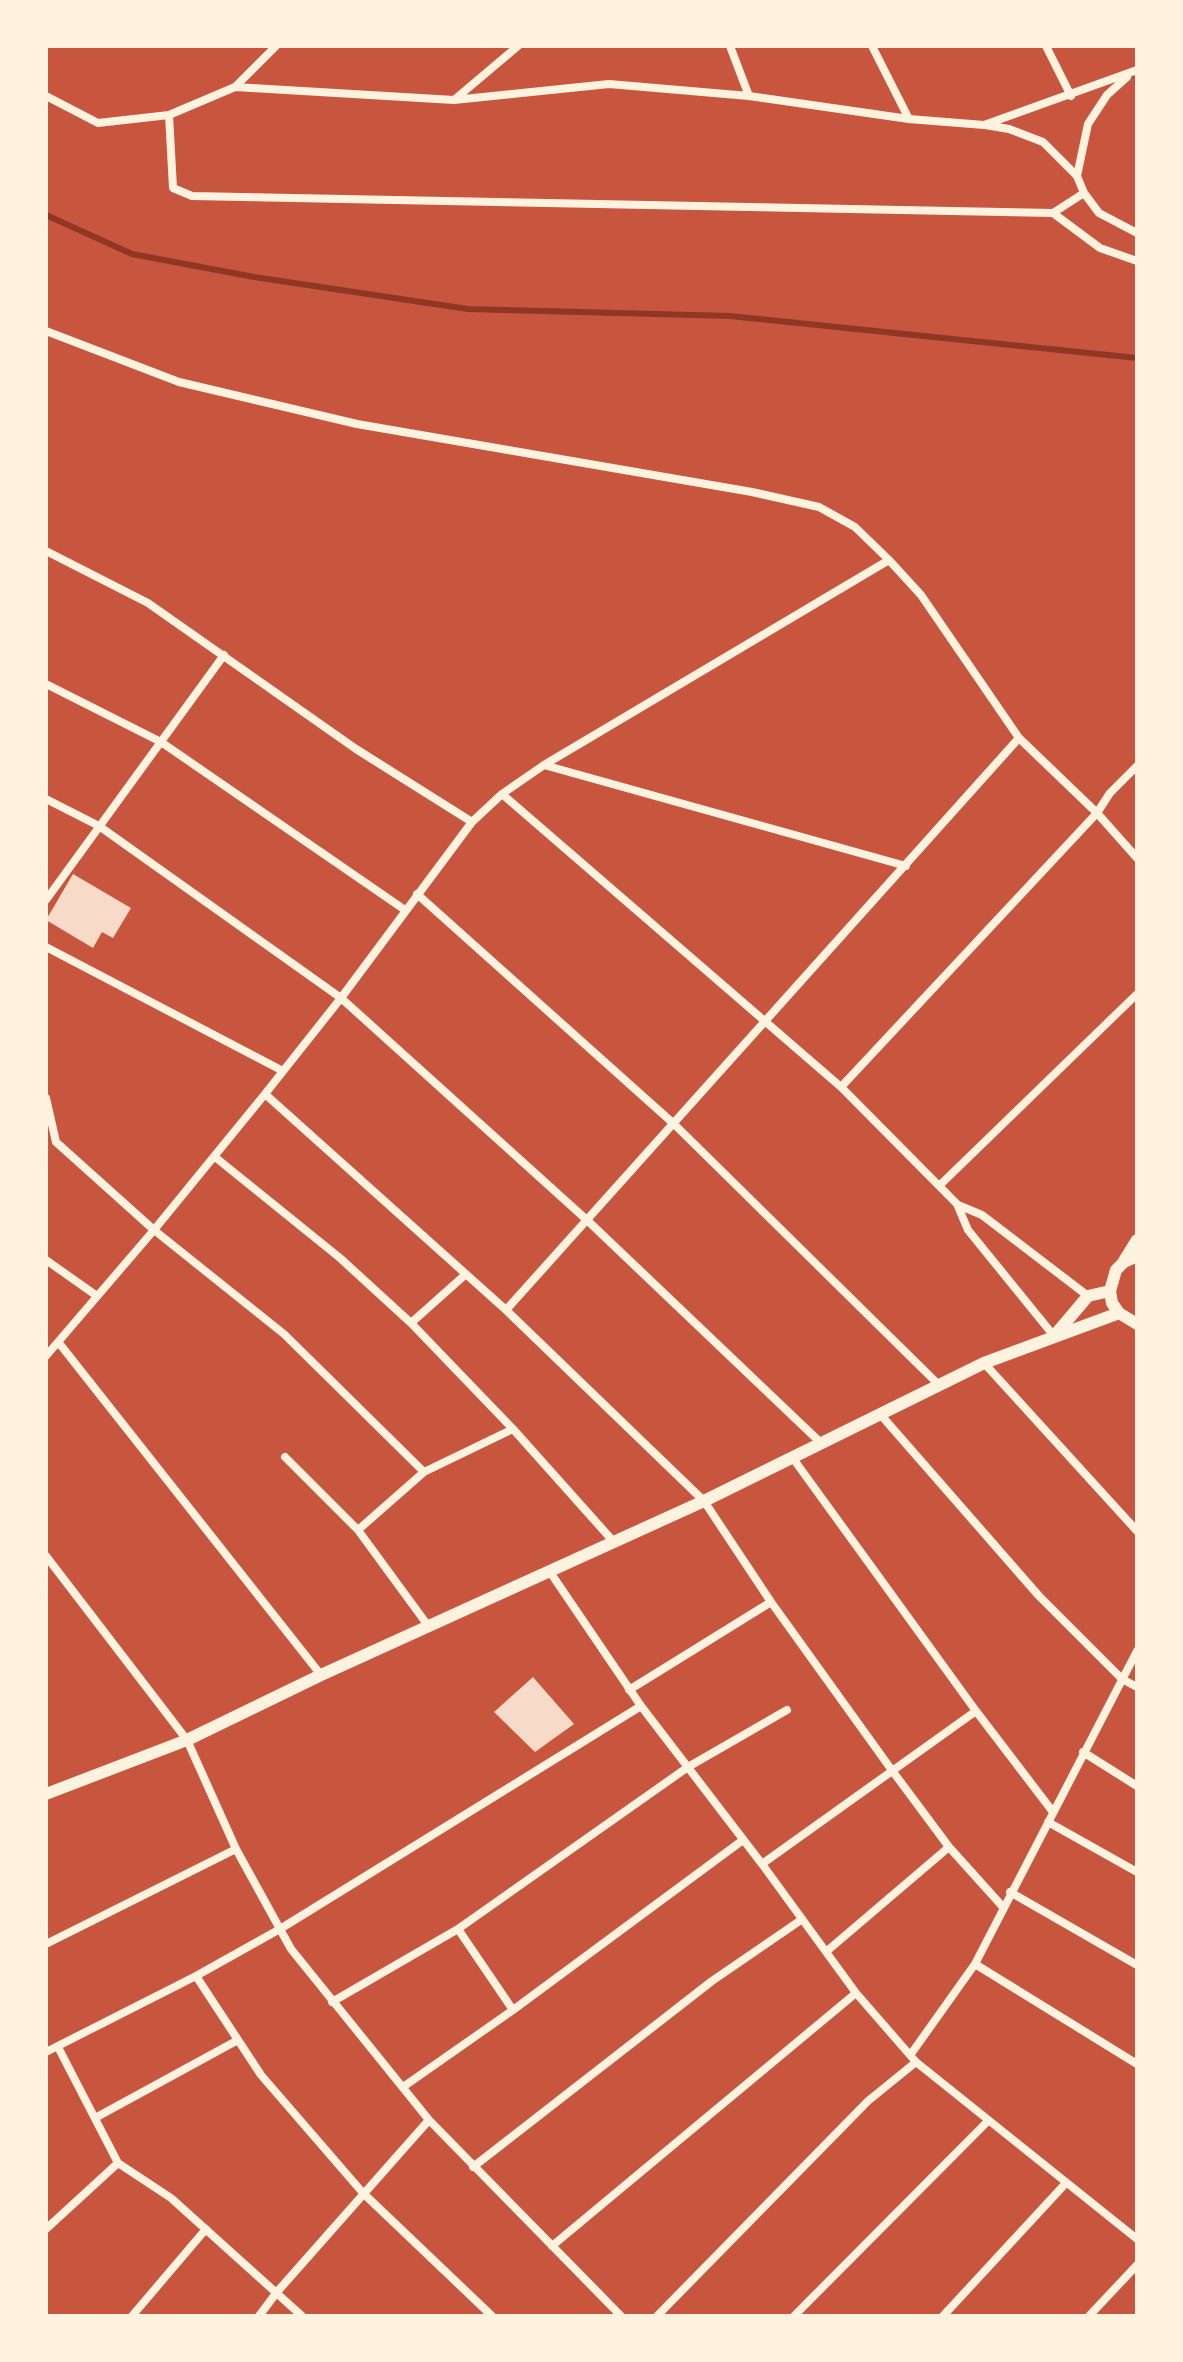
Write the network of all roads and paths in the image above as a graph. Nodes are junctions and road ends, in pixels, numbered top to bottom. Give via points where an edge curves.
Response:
1 (276, 46) edge
2 (518, 46) edge
3 (730, 46) edge
4 (872, 46) edge
5 (1046, 46) edge
6 (1135, 71) edge
7 (235, 87) junction
8 (46, 96) edge
9 (749, 96) junction
10 (1071, 96) junction
11 (454, 100) junction
12 (169, 115) junction
13 (909, 119) junction
14 (984, 125) junction
15 (1077, 176) junction
16 (1084, 193) junction
17 (1053, 213) junction
18 (1137, 233) edge
19 (1137, 261) edge
20 (46, 331) edge
21 (46, 551) edge
22 (889, 560) junction
23 (224, 655) junction
24 (46, 684) edge
25 (1019, 738) junction
26 (161, 742) junction
27 (544, 765) junction
28 (1137, 766) edge
29 (502, 794) junction
30 (46, 799) edge
31 (1097, 813) junction
32 (472, 822) junction
33 (99, 826) junction
34 (1137, 858) edge
35 (906, 866) junction
36 (417, 894) junction
37 (46, 900) edge
38 (405, 910) junction
39 (46, 947) edge
40 (1137, 994) edge
41 (341, 998) junction
42 (767, 1021) junction
43 (281, 1070) junction
44 (841, 1087) junction
45 (265, 1094) junction
46 (46, 1098) edge
47 (674, 1124) junction
48 (215, 1157) junction
49 (940, 1185) junction
50 (957, 1204) junction
51 (588, 1221) junction
52 (154, 1230) junction
53 (1137, 1240) edge
54 (1137, 1256) edge
55 (46, 1260) edge
56 (1124, 1262) junction
57 (466, 1274) junction
58 (1110, 1291) junction
59 (97, 1296) junction
60 (1088, 1296) junction
61 (506, 1310) junction
62 (1128, 1319) edge
63 (411, 1323) junction
64 (1137, 1334) edge
65 (1054, 1336) junction
66 (59, 1343) junction
67 (46, 1356) edge
68 (984, 1363) junction
69 (939, 1385) junction
70 (880, 1414) junction
71 (513, 1429) junction
72 (821, 1443) junction
73 (285, 1457) dead end
74 (792, 1457) junction
75 (424, 1472) junction
76 (704, 1501) junction
77 (358, 1530) junction
78 (1137, 1531) edge
79 (613, 1541) junction
80 (46, 1556) edge
81 (550, 1572) junction
82 (771, 1602) junction
83 (429, 1627) junction
84 (1137, 1651) edge
85 (321, 1675) junction
86 (1122, 1679) junction
87 (1137, 1687) edge
88 (629, 1690) junction
89 (641, 1706) junction
90 (787, 1710) dead end
91 (976, 1711) junction
92 (187, 1740) junction
93 (1083, 1752) junction
94 (688, 1767) junction
95 (891, 1769) junction
96 (1137, 1786) edge
97 (46, 1794) edge
98 (1053, 1812) junction
99 (1048, 1822) junction
100 (743, 1840) junction
101 (949, 1847) junction
102 (236, 1849) junction
103 (762, 1864) junction
104 (1137, 1872) edge
105 (1010, 1892) junction
106 (1003, 1907) junction
107 (801, 1920) junction
108 (280, 1929) junction
109 (458, 1929) junction
110 (46, 1944) edge
111 (827, 1951) junction
112 (975, 1964) junction
113 (1137, 1965) edge
114 (196, 1976) junction
115 (856, 1993) junction
116 (332, 2002) junction
117 (513, 2010) junction
118 (238, 2040) junction
119 (58, 2047) junction
120 (46, 2052) edge
121 (913, 2058) junction
122 (1137, 2064) edge
123 (403, 2087) junction
124 (95, 2118) junction
125 (429, 2120) junction
126 (988, 2121) junction
127 (118, 2163) junction
128 (473, 2167) junction
129 (1066, 2183) junction
130 (363, 2193) junction
131 (46, 2229) edge
132 (206, 2229) junction
133 (1137, 2239) edge
134 (552, 2246) junction
135 (1137, 2265) edge
136 (277, 2292) junction
137 (132, 2316) edge
138 (259, 2316) edge
139 (302, 2316) edge
140 (492, 2316) edge
141 (621, 2316) edge
142 (657, 2316) edge
143 (794, 2316) edge
144 (943, 2316) edge
145 (1089, 2316) edge

1 - 7 street
2 - 11 street
3 - 9 street
4 - 13 street
5 - 10 street
6 - 10 street
6 - 15 street via 1107,95 1088,124
7 - 11 street
7 - 12 street
8 - 12 street via 98,123
9 - 11 street via 609,84
9 - 13 street
10 - 14 street
12 - 17 street via 173,188 192,196
13 - 14 street
14 - 15 street via 1043,142
15 - 16 street
16 - 17 street
16 - 18 street via 1099,213
17 - 19 street via 1100,248
20 - 22 street via 179,382 357,424 819,507 855,527
21 - 23 street via 148,603
22 - 25 street via 921,595
22 - 27 street
23 - 26 street
23 - 32 street via 356,749
24 - 26 street
25 - 31 street
25 - 35 street
26 - 33 street
26 - 38 street
27 - 29 street
27 - 35 street
28 - 31 street
29 - 32 street
29 - 42 street
30 - 33 street
31 - 34 street
31 - 44 street
32 - 36 street
33 - 37 street
33 - 41 street
35 - 42 street
36 - 38 street
36 - 47 street
38 - 41 street
39 - 43 street
40 - 49 street
41 - 43 street
41 - 51 street
42 - 44 street
42 - 47 street
43 - 45 street
44 - 49 street
45 - 48 street
45 - 57 street
46 - 52 street via 56,1142
47 - 51 street
47 - 69 street
48 - 52 street
48 - 63 street
49 - 50 street
50 - 60 street via 982,1215
50 - 65 street via 968,1230
51 - 61 street
51 - 72 street
52 - 59 street
52 - 75 street via 284,1334
53 - 56 street
54 - 56 street
55 - 59 street
56 - 58 street
57 - 61 street
57 - 63 street
58 - 60 street
58 - 62 street via 1112,1303
59 - 66 street
60 - 65 street
61 - 76 street
62 - 64 street
62 - 65 street
63 - 71 street
65 - 68 street
66 - 67 street
66 - 85 street
68 - 69 street
68 - 78 street
69 - 70 street
70 - 72 street
70 - 86 street via 1039,1596
71 - 75 street
71 - 79 street
72 - 74 street
73 - 77 street
74 - 76 street
74 - 91 street
75 - 77 street
76 - 79 street
76 - 82 street
77 - 83 street
79 - 81 street
80 - 92 street
81 - 83 street
81 - 88 street
82 - 88 street
82 - 95 street
83 - 85 street
84 - 86 street
85 - 92 street
86 - 87 street
86 - 93 street
88 - 89 street
89 - 94 street
89 - 108 street
90 - 94 street
91 - 95 street
91 - 98 street
92 - 97 street
92 - 102 street
93 - 96 street
93 - 98 street
94 - 100 street
94 - 109 street
95 - 101 street
95 - 103 street
98 - 99 street
99 - 104 street
99 - 105 street
100 - 103 street
100 - 117 street
101 - 106 street
101 - 111 street
102 - 108 street
102 - 110 street
103 - 107 street
105 - 106 street
105 - 113 street
106 - 112 street
107 - 111 street
107 - 128 street via 712,1981
108 - 114 street
108 - 116 street
109 - 116 street
109 - 117 street
111 - 115 street
112 - 121 street
112 - 122 street
114 - 118 street
114 - 119 street
115 - 121 street
115 - 134 street
116 - 123 street
117 - 123 street
118 - 124 street
118 - 130 street via 261,2075
119 - 120 street
119 - 124 street
121 - 126 street
121 - 142 street
123 - 125 street
124 - 127 street
125 - 128 street
125 - 130 street
126 - 129 street
126 - 143 street
127 - 131 street
127 - 132 street
128 - 134 street
129 - 133 street
129 - 144 street
130 - 136 street
130 - 140 street
132 - 136 street
132 - 137 street
134 - 141 street
135 - 145 street
136 - 138 street
136 - 139 street

